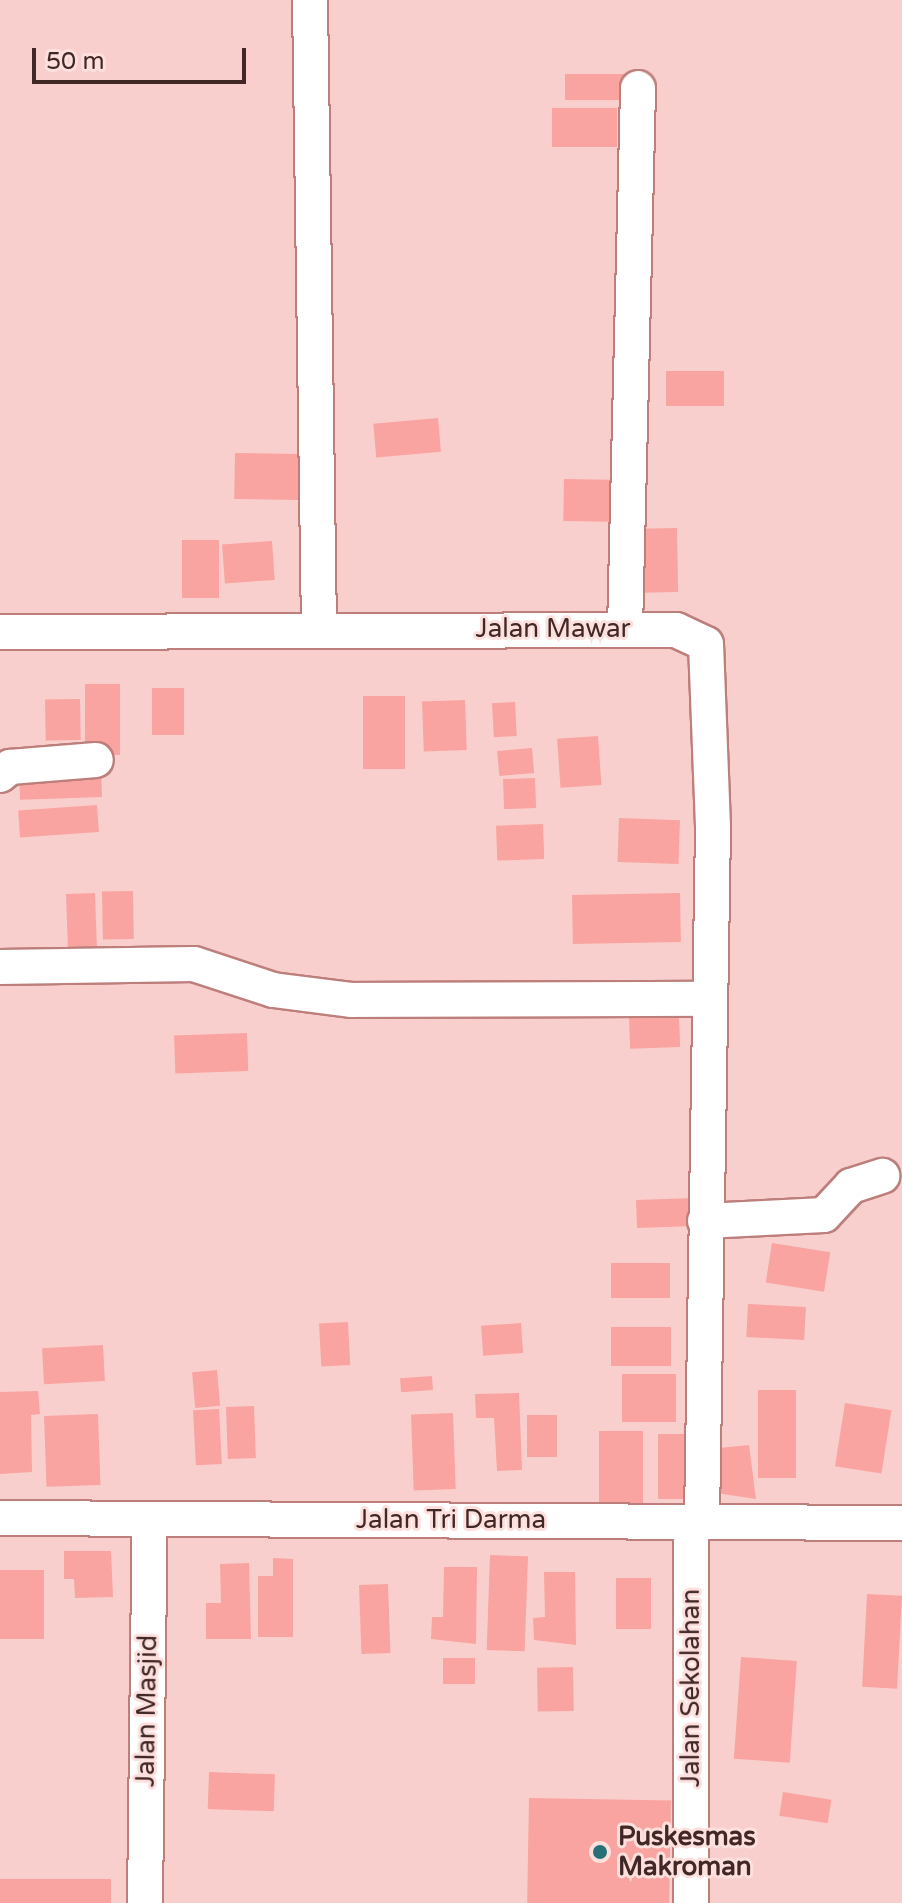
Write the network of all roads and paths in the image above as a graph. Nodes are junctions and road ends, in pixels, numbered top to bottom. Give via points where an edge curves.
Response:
1 (310, 0) edge
2 (638, 88) dead end
3 (319, 628) junction
4 (625, 629) junction
5 (0, 632) edge
6 (96, 760) dead end
7 (0, 775) edge
8 (0, 967) edge
9 (706, 999) junction
10 (882, 1176) dead end
11 (705, 1221) junction
12 (0, 1518) edge
13 (150, 1519) junction
14 (696, 1521) junction
15 (902, 1523) edge
16 (145, 1903) edge
17 (691, 1903) edge

1 - 3 street
2 - 4 street
3 - 4 street, Jalan Mawar
3 - 5 street, Jalan Mawar
4 - 9 street, Jalan Mawar via 676,630 695,636 711,654
6 - 7 street via 10,767
8 - 9 street via 194,964 273,990 352,1000
9 - 11 street, Jalan Mawar
10 - 11 street via 851,1186 824,1215
11 - 14 street, Jalan Sekolahan
12 - 13 street, Jalan Tri Darma
13 - 14 street, Jalan Tri Darma
13 - 16 street, Jalan Masjid
14 - 15 street, Jalan Tri Darma
14 - 17 street, Jalan Sekolahan

